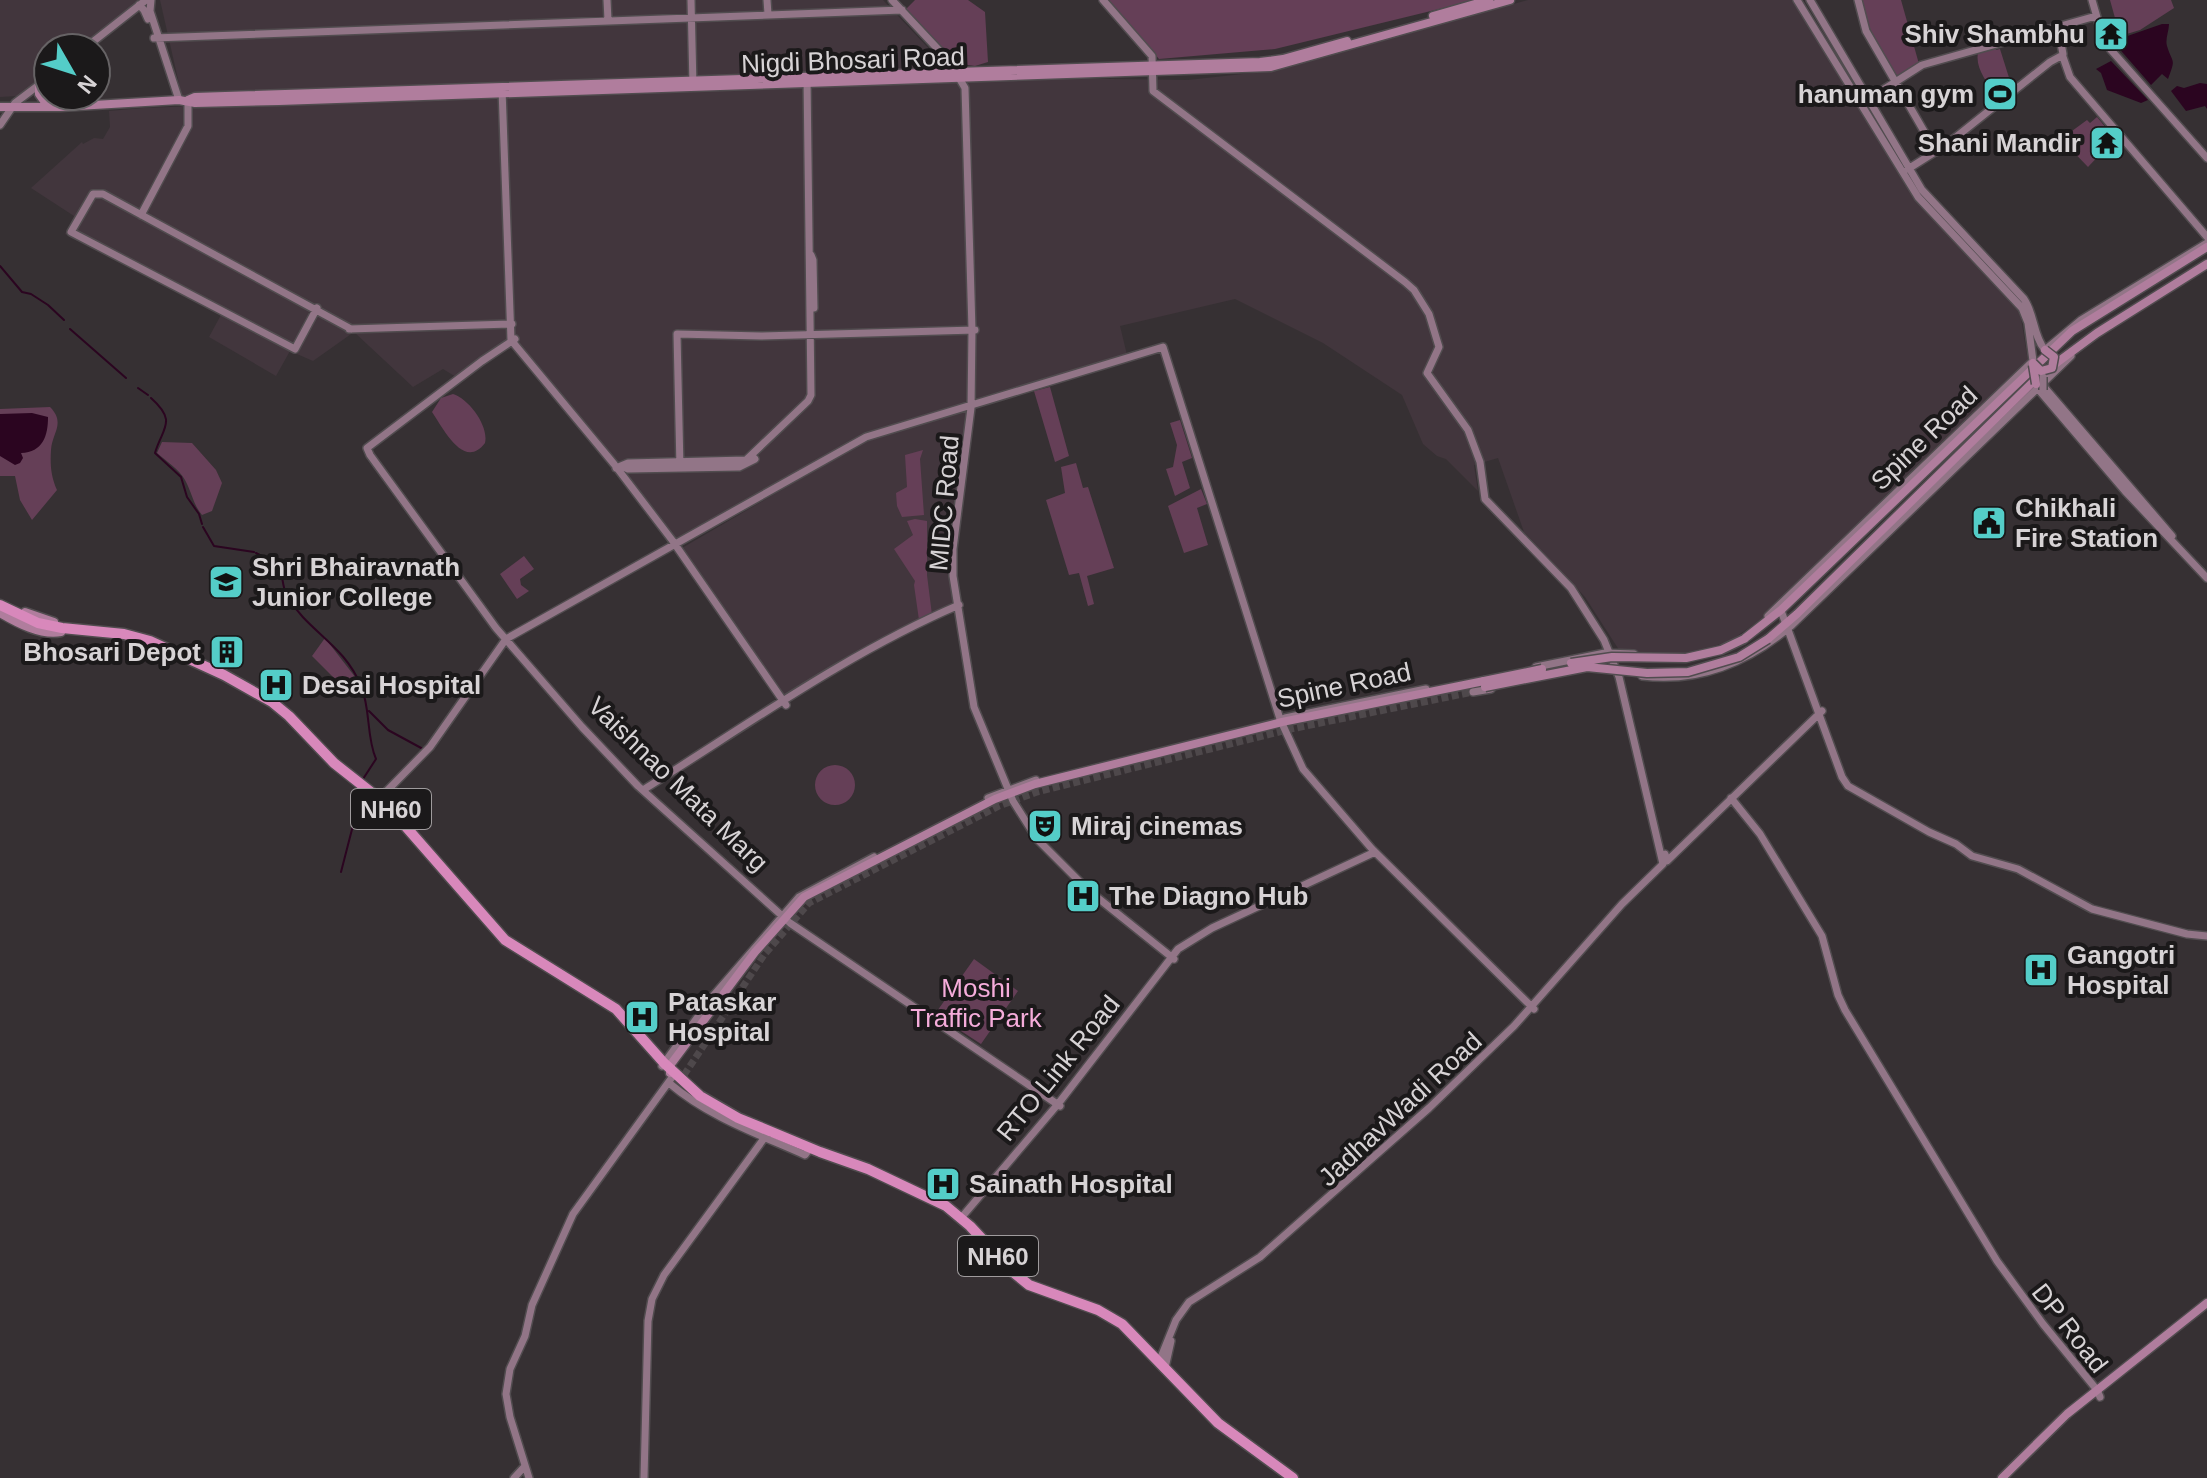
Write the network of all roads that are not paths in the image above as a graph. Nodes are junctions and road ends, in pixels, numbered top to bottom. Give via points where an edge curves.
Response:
1 (607, 0) edge
2 (691, 0) edge
3 (767, 0) edge
4 (890, 0) edge
5 (1101, 0) edge
6 (1489, 0) edge
7 (1510, 0) edge
8 (1858, 0) edge
9 (2092, 0) edge
10 (145, 2) edge
11 (1806, 4) edge
12 (900, 10) junction
13 (768, 14) junction
14 (2096, 16) junction
15 (692, 17) junction
16 (608, 20) junction
17 (2058, 27) junction
18 (106, 32) edge
19 (156, 38) junction
20 (2062, 56) junction
21 (1151, 67) junction
22 (958, 74) junction
23 (807, 79) junction
24 (1897, 82) junction
25 (693, 83) junction
26 (505, 89) junction
27 (32, 91) edge
28 (1865, 101) junction
29 (182, 103) junction
30 (32, 104) edge
31 (0, 105) edge
32 (14, 105) junction
33 (32, 105) edge
34 (112, 105) edge
35 (0, 125) edge
36 (1936, 152) junction
37 (2207, 156) edge
38 (1908, 169) junction
39 (139, 215) junction
40 (2207, 237) edge
41 (2207, 245) edge
42 (2207, 266) edge
43 (2178, 281) junction
44 (316, 310) junction
45 (512, 324) junction
46 (973, 328) junction
47 (812, 332) junction
48 (513, 340) junction
49 (2088, 340) junction
50 (2045, 350) junction
51 (2033, 363) junction
52 (2052, 366) junction
53 (2040, 384) junction
54 (972, 406) junction
55 (1973, 443) junction
56 (680, 465) junction
57 (619, 467) junction
58 (676, 546) junction
59 (2207, 576) edge
60 (0, 606) edge
61 (958, 607) junction
62 (1778, 609) junction
63 (1789, 624) junction
64 (507, 640) junction
65 (1612, 652) junction
66 (1620, 673) junction
67 (1484, 684) junction
68 (1472, 686) junction
69 (783, 703) junction
70 (1821, 713) junction
71 (1280, 723) junction
72 (646, 790) junction
73 (1011, 792) junction
74 (378, 800) junction
75 (1730, 801) junction
76 (1375, 854) junction
77 (1666, 863) junction
78 (787, 918) junction
79 (2207, 936) edge
80 (1174, 957) junction
81 (1531, 1009) junction
82 (670, 1071) junction
83 (1060, 1104) junction
84 (769, 1136) junction
85 (964, 1214) junction
86 (2207, 1305) edge
87 (1162, 1366) junction
88 (2097, 1392) junction
89 (525, 1466) junction
90 (514, 1478) edge
91 (529, 1478) edge
92 (645, 1478) edge
93 (1290, 1478) edge
94 (2004, 1478) edge

1 - 16 street
2 - 15 street
3 - 13 street
4 - 12 street
5 - 21 street via 1148,55
6 - 21 main road, Nigdi Bhosari Road via 1270,61
7 - 21 main road, Nigdi Bhosari Road via 1271,67
8 - 24 street via 1866,31
9 - 14 street
10 - 18 street
10 - 19 street
11 - 28 street
12 - 13 street
12 - 22 street
13 - 15 street
14 - 17 street
14 - 37 street via 2103,38
15 - 16 street
15 - 25 street
16 - 19 street
17 - 20 street
17 - 24 street via 1922,65
19 - 29 street
20 - 36 street
20 - 40 street via 2070,77
21 - 22 main road, Nigdi Bhosari Road
21 - 65 street via 1151,87 1161,97 1414,290 1438,342 1427,373 1473,442 1484,495 1571,588
22 - 23 main road, Nigdi Bhosari Road
22 - 46 street, MIDC Road
23 - 25 main road, Nigdi Bhosari Road
23 - 47 street
24 - 28 street
24 - 36 street
25 - 26 main road, Nigdi Bhosari Road
26 - 29 main road, Nigdi Bhosari Road
26 - 45 street
27 - 32 street
28 - 38 street
28 - 51 street via 1918,197 2022,308
29 - 34 main road, Nigdi Bhosari Road
29 - 39 street via 186,131
30 - 32 main road, Nigdi Bhosari Road
31 - 32 main road, Nigdi Bhosari Road
32 - 33 main road, Nigdi Bhosari Road
32 - 35 street
36 - 38 street
38 - 50 street via 1929,199 2024,299
39 - 44 street
39 - 44 street via 95,193 71,232 295,349
41 - 50 street, Spine Road via 2081,320
41 - 62 main road, Spine Road via 2072,331
42 - 43 main road, Spine Road
42 - 49 street, Spine Road
43 - 49 main road, Spine Road
43 - 52 main road via 2085,337
44 - 45 street via 351,329
45 - 48 street
46 - 47 street
46 - 54 street, MIDC Road
47 - 56 street via 814,390 808,401 746,460
47 - 56 street via 677,334
48 - 57 street
48 - 64 street, Vaishnao Mata Marg via 368,450
49 - 53 street, Spine Road
49 - 55 main road, Spine Road via 2033,381
50 - 52 main road, bridge via 2053,355
51 - 52 main road, bridge via 2041,371
51 - 53 main road, bridge
51 - 62 street, Spine Road
52 - 53 main road, bridge
53 - 55 main road
53 - 59 street
53 - 63 street, Spine Road
54 - 58 street via 860,440
54 - 61 street, MIDC Road via 955,549
54 - 71 street via 1162,349
55 - 63 main road, Spine Road
56 - 57 street
57 - 58 street
58 - 64 street
58 - 69 street
60 - 74 highway, NH60 via 29,624 139,637 236,681 285,712
61 - 69 street
61 - 73 street, MIDC Road via 979,716
62 - 63 street
62 - 65 street, Spine Road via 1732,641 1689,654
62 - 67 main road, bridge via 1744,639 1721,650 1671,660 1605,657
63 - 66 street, Spine Road via 1753,655 1725,667 1678,677
63 - 67 main road, bridge via 1733,660 1688,672 1587,667
63 - 70 street
64 - 72 street, Vaishnao Mata Marg
64 - 74 street via 430,747
65 - 66 street
65 - 68 street, Spine Road
66 - 68 street, Spine Road via 1578,671
66 - 77 street
67 - 68 main road
68 - 71 main road, Spine Road
69 - 72 street
70 - 75 street, JadhavWadi Road
70 - 79 street via 1848,786 1976,858 2011,867 2074,899
71 - 73 main road, Spine Road
71 - 76 street via 1303,769
72 - 78 street, Vaishnao Mata Marg
73 - 78 main road, Spine Road via 811,892
73 - 80 street, MIDC Road via 1047,845
74 - 82 highway, NH60 via 505,940 616,1009
75 - 77 street, JadhavWadi Road
75 - 88 street, DP Road via 1763,838 1815,929 1836,1000 1976,1227
76 - 80 street, RTO Link Road via 1214,931
76 - 81 street
77 - 81 street, JadhavWadi Road
78 - 82 main road, Spine Road via 755,952
78 - 83 street, Vaishnao Mata Marg
80 - 83 street, RTO Link Road
81 - 87 street, JadhavWadi Road via 1281,1239 1189,1302 1176,1320
82 - 84 highway, NH60 via 713,1109
82 - 85 highway, NH60 via 729,1114
82 - 89 street via 573,1214 534,1299 506,1394
83 - 85 street, RTO Link Road
84 - 87 highway, NH60 via 937,1204 1022,1285 1106,1317
84 - 92 street via 656,1292 650,1319
85 - 87 highway, NH60 via 1029,1285 1110,1315
86 - 88 main road
87 - 93 highway, NH60 via 1218,1428
88 - 94 main road
89 - 90 street
89 - 91 street

